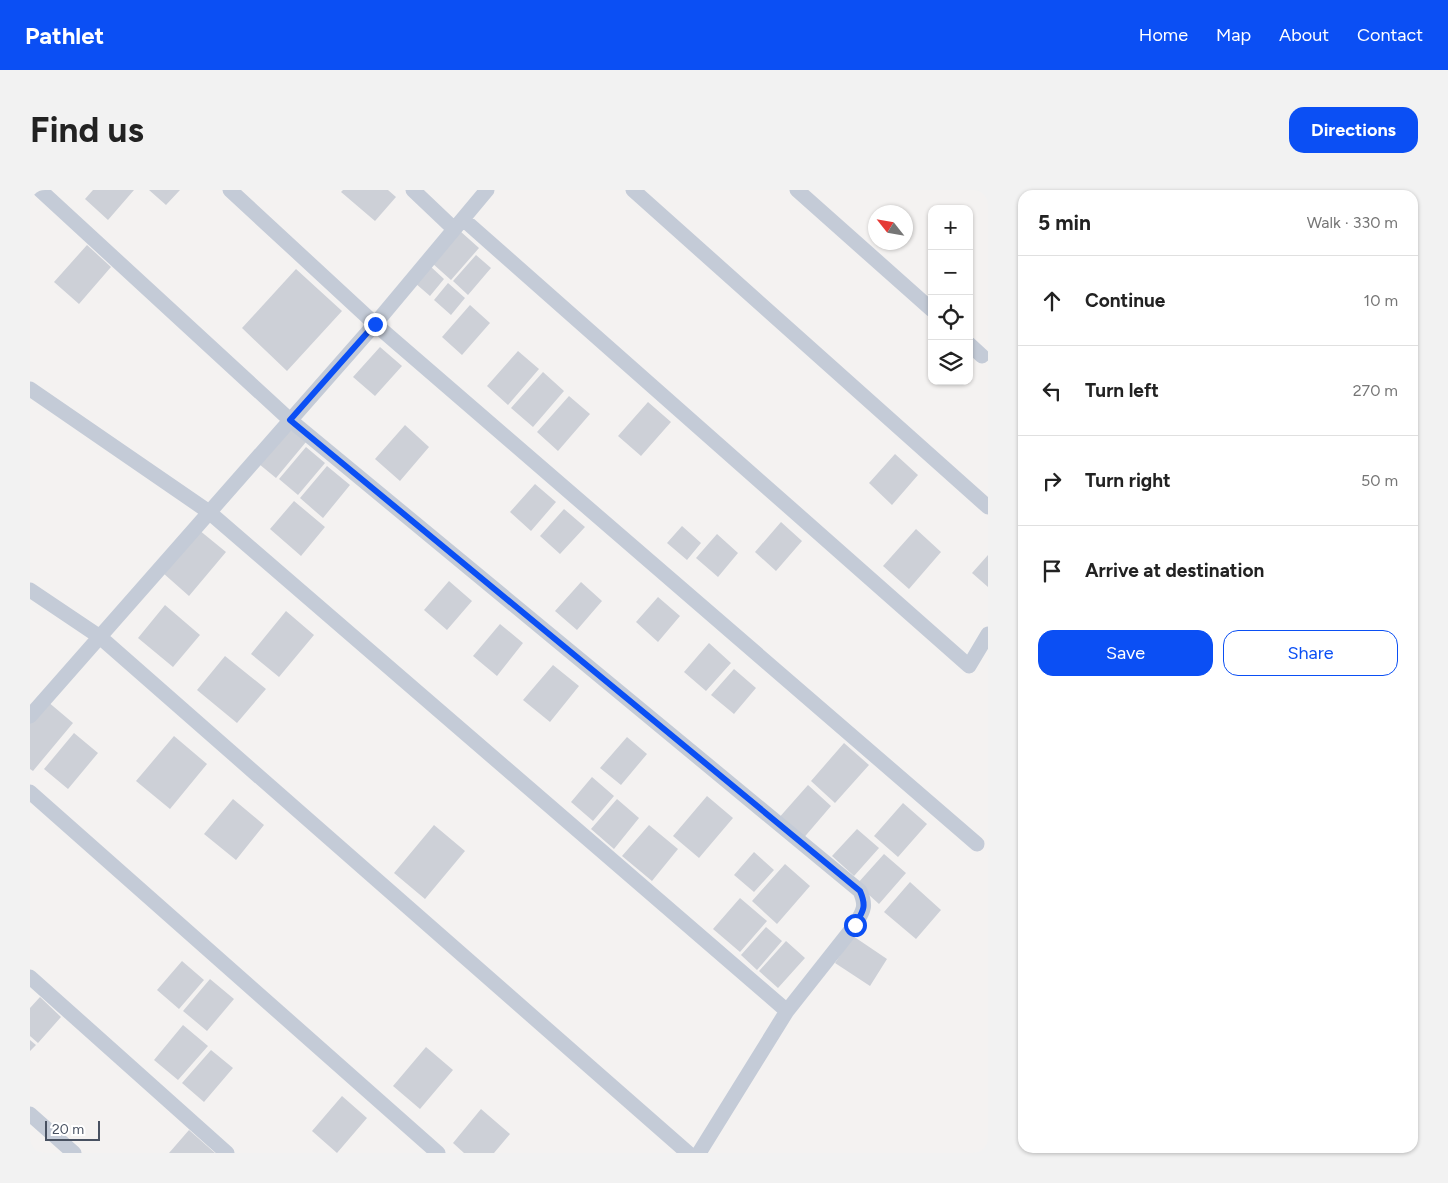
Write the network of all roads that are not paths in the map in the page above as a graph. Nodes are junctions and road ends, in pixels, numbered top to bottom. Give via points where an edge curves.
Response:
1 (40, 190) edge
2 (230, 190) edge
3 (413, 190) edge
4 (487, 190) edge
5 (633, 190) edge
6 (797, 190) edge
7 (458, 224) junction
8 (928, 306) edge
9 (375, 324) junction
10 (973, 348) edge
11 (982, 356) dead end
12 (30, 388) edge
13 (290, 420) junction
14 (988, 507) edge
15 (209, 512) junction
16 (30, 590) edge
17 (988, 634) edge
18 (100, 637) junction
19 (30, 716) edge
20 (30, 792) edge
21 (977, 844) dead end
22 (30, 977) edge
23 (787, 1011) junction
24 (30, 1114) edge
25 (74, 1153) edge
26 (227, 1153) edge
27 (438, 1153) edge
28 (688, 1153) edge
29 (699, 1153) edge

1 - 13 street
2 - 9 street
3 - 7 street
4 - 7 street
5 - 14 street
6 - 8 street
7 - 9 street
7 - 17 street via 969,666
9 - 13 street
9 - 21 street
10 - 11 street
12 - 15 street
13 - 15 street
13 - 23 street via 860,891 864,909 855,925
15 - 18 street
15 - 23 street
16 - 18 street
18 - 19 street
18 - 28 street
20 - 27 street
22 - 26 street
23 - 29 street
24 - 25 street

